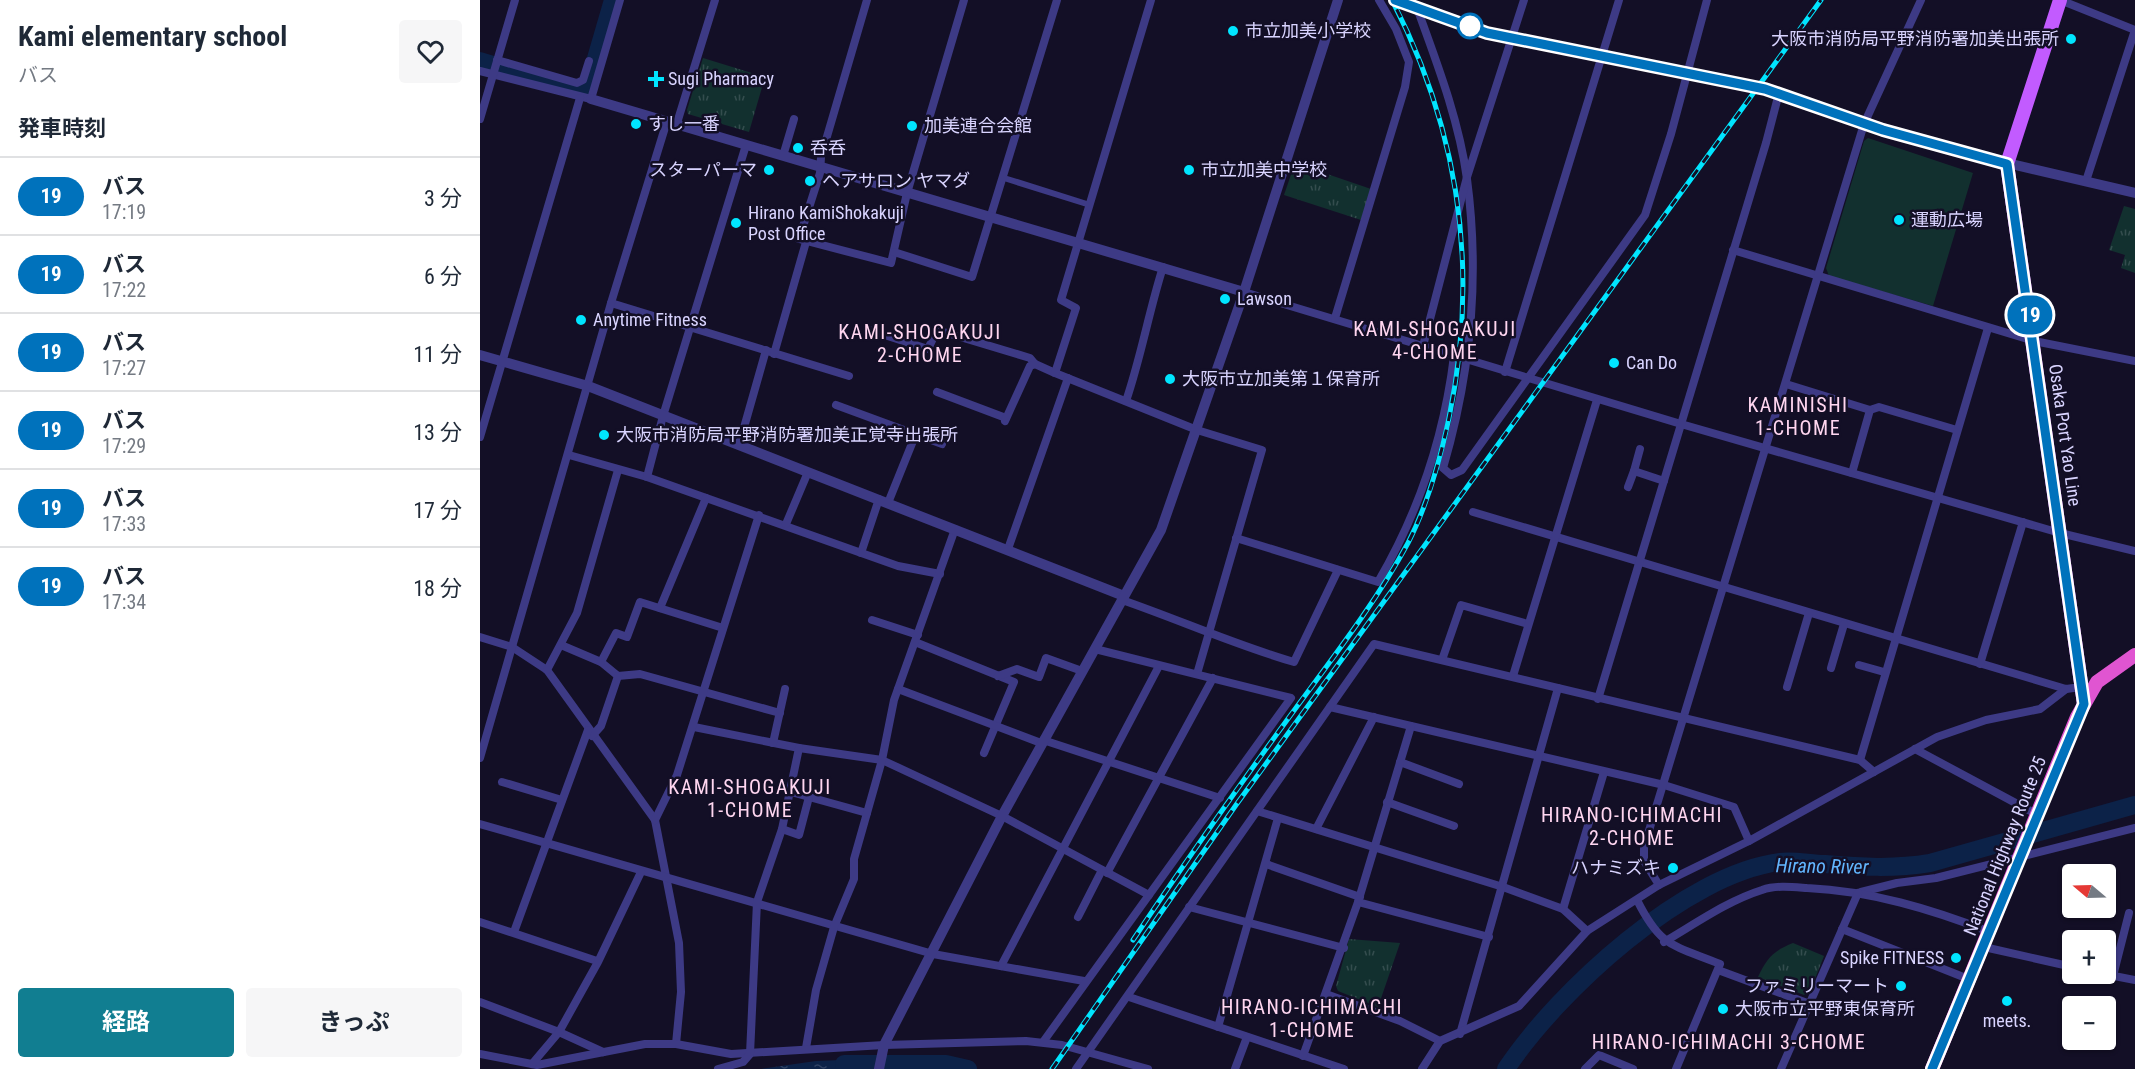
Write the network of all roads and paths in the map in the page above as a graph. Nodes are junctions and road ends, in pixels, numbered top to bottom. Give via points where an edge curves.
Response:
1 (515, 0) edge
2 (620, 0) edge
3 (715, 0) edge
4 (867, 0) edge
5 (964, 0) edge
6 (1057, 0) edge
7 (1151, 0) edge
8 (1338, 0) edge
9 (1379, 0) edge
10 (1395, 0) edge
11 (1524, 0) edge
12 (1619, 0) edge
13 (1707, 0) edge
14 (1921, 0) edge
15 (2060, 0) edge
16 (1417, 8) junction
17 (2135, 30) edge
18 (1513, 38) junction
19 (1603, 56) junction
20 (589, 61) dead end
21 (495, 66) junction
22 (480, 71) edge
23 (1686, 72) junction
24 (551, 82) junction
25 (569, 88) junction
26 (1779, 93) junction
27 (586, 99) junction
28 (480, 119) edge
29 (794, 119) dead end
30 (672, 122) junction
31 (1864, 124) junction
32 (746, 145) junction
33 (783, 156) junction
34 (2007, 164) junction
35 (820, 166) junction
36 (1467, 177) junction
37 (1004, 178) junction
38 (2086, 181) junction
39 (907, 193) junction
40 (2135, 193) edge
41 (1090, 205) junction
42 (993, 217) junction
43 (806, 242) junction
44 (1079, 243) junction
45 (1733, 250) junction
46 (894, 252) junction
47 (1163, 267) junction
48 (1818, 278) junction
49 (1244, 292) junction
50 (611, 303) junction
51 (1335, 318) junction
52 (691, 328) junction
53 (1988, 328) junction
54 (869, 330) dead end
55 (2034, 341) junction
56 (1424, 346) junction
57 (770, 352) junction
58 (480, 355) edge
59 (1454, 356) junction
60 (1468, 360) junction
61 (2135, 361) edge
62 (502, 362) junction
63 (1035, 364) junction
64 (1506, 372) junction
65 (1055, 373) junction
66 (849, 376) dead end
67 (1068, 378) junction
68 (1528, 379) junction
69 (1786, 384) junction
70 (588, 386) junction
71 (937, 392) dead end
72 (1597, 399) junction
73 (1126, 401) junction
74 (836, 405) dead end
75 (1870, 410) junction
76 (663, 416) junction
77 (1681, 424) junction
78 (1197, 429) junction
79 (1957, 429) junction
80 (915, 436) junction
81 (480, 437) edge
82 (942, 444) dead end
83 (739, 445) junction
84 (1767, 447) junction
85 (1640, 449) dead end
86 (569, 455) junction
87 (618, 470) junction
88 (1634, 471) junction
89 (808, 472) junction
90 (1852, 473) junction
91 (647, 477) junction
92 (1664, 481) junction
93 (1628, 487) dead end
94 (1936, 497) junction
95 (706, 498) junction
96 (883, 501) junction
97 (1473, 512) dead end
98 (759, 515) junction
99 (2023, 522) junction
100 (786, 524) junction
101 (955, 529) junction
102 (2060, 533) junction
103 (1555, 537) junction
104 (1236, 538) junction
105 (1008, 549) junction
106 (2135, 551) edge
107 (861, 553) junction
108 (1639, 563) junction
109 (1338, 570) junction
110 (940, 574) junction
111 (1724, 587) junction
112 (1123, 598) junction
113 (660, 608) junction
114 (1809, 613) junction
115 (872, 620) dead end
116 (1528, 624) junction
117 (1844, 624) junction
118 (723, 628) junction
119 (1209, 631) junction
120 (480, 637) edge
121 (916, 638) junction
122 (1894, 639) junction
123 (561, 645) junction
124 (513, 647) junction
125 (1095, 649) junction
126 (2135, 655) edge
127 (1442, 660) junction
128 (601, 662) junction
129 (1980, 664) junction
130 (1859, 665) dead end
131 (1159, 666) junction
132 (1830, 668) dead end
133 (547, 670) junction
134 (1082, 671) junction
135 (1884, 672) junction
136 (1197, 674) junction
137 (618, 676) junction
138 (998, 676) junction
139 (1513, 676) junction
140 (1213, 678) junction
141 (1787, 687) dead end
142 (2081, 687) junction
143 (1558, 688) junction
144 (785, 689) dead end
145 (898, 689) junction
146 (2066, 689) junction
147 (702, 692) junction
148 (1598, 699) junction
149 (2084, 704) junction
150 (1330, 707) junction
151 (780, 713) junction
152 (1374, 717) junction
153 (1685, 718) junction
154 (995, 726) junction
155 (1411, 726) junction
156 (694, 727) junction
157 (590, 733) junction
158 (1042, 742) junction
159 (773, 743) junction
160 (799, 748) junction
161 (1915, 749) junction
162 (984, 753) dead end
163 (480, 758) edge
164 (1540, 758) junction
165 (882, 760) junction
166 (1108, 760) junction
167 (1860, 760) junction
168 (1400, 762) junction
169 (1604, 772) junction
170 (1874, 772) junction
171 (1159, 776) junction
172 (502, 782) dead end
173 (1459, 784) dead end
174 (1664, 785) junction
175 (791, 792) junction
176 (809, 797) junction
177 (1220, 798) junction
178 (562, 800) junction
179 (1387, 802) junction
180 (1257, 811) junction
181 (867, 813) junction
182 (2038, 815) junction
183 (1002, 816) junction
184 (1278, 818) junction
185 (655, 820) junction
186 (480, 824) edge
187 (1454, 826) dead end
188 (2135, 828) edge
189 (782, 829) junction
190 (1316, 829) junction
191 (1749, 841) junction
192 (547, 843) junction
193 (1373, 846) junction
194 (1061, 848) junction
195 (2021, 858) junction
196 (1266, 864) junction
197 (641, 872) junction
198 (1105, 872) junction
199 (667, 878) junction
200 (1659, 885) junction
201 (1503, 887) junction
202 (1858, 893) junction
203 (1149, 895) junction
204 (1359, 900) junction
205 (757, 902) junction
206 (1639, 903) junction
207 (1189, 907) junction
208 (1563, 909) junction
209 (2129, 913) dead end
210 (1078, 917) dead end
211 (480, 922) edge
212 (1249, 924) junction
213 (834, 927) junction
214 (1842, 929) junction
215 (514, 932) junction
216 (1587, 932) junction
217 (1990, 932) junction
218 (1489, 937) junction
219 (1664, 942) junction
220 (1984, 947) junction
221 (1344, 948) junction
222 (933, 954) junction
223 (597, 961) junction
224 (2116, 964) edge
225 (2062, 965) edge
226 (1001, 966) junction
227 (1718, 970) junction
228 (2116, 977) edge
229 (1971, 980) junction
230 (2135, 980) edge
231 (1084, 981) junction
232 (1326, 994) junction
233 (1129, 997) junction
234 (480, 1002) edge
235 (1810, 1004) junction
236 (1218, 1027) junction
237 (559, 1032) junction
238 (1460, 1034) junction
239 (1247, 1037) junction
240 (1440, 1041) junction
241 (1043, 1042) junction
242 (676, 1044) junction
243 (806, 1048) junction
244 (884, 1048) junction
245 (603, 1053) junction
246 (1089, 1053) junction
247 (480, 1054) edge
248 (750, 1054) junction
249 (1303, 1056) junction
250 (532, 1064) junction
251 (718, 1069) edge
252 (879, 1069) edge
253 (1076, 1069) edge
254 (1148, 1069) edge
255 (1235, 1069) edge
256 (1344, 1069) edge
257 (1422, 1069) edge
258 (1585, 1069) edge
259 (1633, 1069) edge
260 (1676, 1069) edge
261 (1781, 1069) edge
262 (1932, 1069) edge

1 - 21 street
2 - 27 street
3 - 30 street
4 - 35 street
5 - 39 street
6 - 37 street
7 - 41 street
8 - 49 street
9 - 51 street via 1409,62 1405,87
10 - 16 street
11 - 18 street
12 - 19 street
13 - 23 street
14 - 31 street
15 - 17 street
15 - 34 main road, Osaka Port Yao Line
16 - 18 street
16 - 36 street via 1446,86
17 - 38 street
18 - 19 street
18 - 36 street
19 - 23 street
19 - 64 street
20 - 25 street via 583,80
21 - 22 street
21 - 24 street
21 - 24 street
21 - 28 street
23 - 26 street
23 - 68 street via 1645,215
24 - 25 street
24 - 25 street
25 - 27 street
26 - 31 street
26 - 45 street
27 - 30 street
27 - 62 street
29 - 33 street
30 - 32 street
30 - 50 street
31 - 34 street
31 - 48 street
32 - 33 street
32 - 52 street
33 - 35 street
34 - 38 street
34 - 55 main road, Osaka Port Yao Line
35 - 39 street
35 - 43 street via 799,239
36 - 56 street
36 - 60 street via 1475,279
37 - 41 street
37 - 42 street
38 - 40 street
39 - 42 street
39 - 46 street
41 - 44 street
42 - 44 street
42 - 46 street via 972,277
43 - 46 street via 891,263
43 - 57 street
44 - 47 street
44 - 65 street via 1061,300 1076,308
45 - 48 street
45 - 77 street
47 - 49 street
47 - 73 street
48 - 53 street
48 - 69 street
49 - 51 street
49 - 78 street
50 - 52 street
50 - 70 street
51 - 56 street
52 - 57 street
52 - 76 street
53 - 55 street
53 - 79 street
54 - 63 street via 928,349 937,330 1030,358
55 - 61 street
55 - 102 main road, Osaka Port Yao Line
56 - 59 street
57 - 66 street
57 - 83 street
58 - 62 street
59 - 60 street
59 - 109 street via 1436,449 1402,541 1378,582
60 - 64 street
60 - 68 street via 1458,417 1443,468 1451,475 1462,470
62 - 70 street
62 - 81 street
63 - 65 street
63 - 71 street via 1030,366 1005,420
64 - 68 street
65 - 67 street
67 - 73 street
67 - 105 street
68 - 72 street
69 - 75 street
69 - 84 street
70 - 76 street
70 - 86 street
72 - 77 street
72 - 103 street
73 - 78 street
74 - 80 street
75 - 79 street via 1879,407
75 - 90 street
76 - 83 street
76 - 91 street
77 - 84 street
77 - 92 street
78 - 104 street via 1262,450
78 - 112 street via 1161,530
79 - 94 street
80 - 82 street
80 - 96 street
83 - 89 street
84 - 90 street
84 - 111 street
85 - 88 street
86 - 87 street
86 - 124 street
87 - 91 street
87 - 123 street via 577,613
88 - 92 street
88 - 93 street
89 - 96 street
89 - 100 street
90 - 94 street
91 - 95 street
92 - 108 street
94 - 99 street
94 - 122 street
95 - 98 street
95 - 113 street
96 - 101 street
96 - 107 street
97 - 103 street
98 - 100 street
98 - 118 street
99 - 102 street
99 - 129 street
100 - 107 street
101 - 105 street
101 - 110 street
102 - 106 street
102 - 142 main road, Osaka Port Yao Line
103 - 108 street
103 - 116 street
104 - 109 street
104 - 119 street
105 - 112 street
107 - 110 street via 898,566
108 - 111 street
108 - 148 street
109 - 119 street via 1294,662 1241,647
110 - 121 street
111 - 114 street
111 - 153 street
112 - 119 street
112 - 125 street
113 - 118 street
113 - 128 street via 640,602 627,637 616,633
114 - 117 street
114 - 141 street
115 - 121 street
116 - 127 street via 1461,605
116 - 139 street
117 - 122 street
117 - 132 street
118 - 147 street
119 - 136 street
120 - 124 street
121 - 138 street
121 - 145 street
122 - 129 street
122 - 135 street
123 - 128 street
123 - 133 street
124 - 133 street
124 - 163 street
125 - 131 street
125 - 134 street
126 - 149 highway, National Highway Route 25 via 2097,682
127 - 139 street
127 - 150 street via 1374,644
128 - 137 street
129 - 146 street
130 - 135 street
131 - 136 street
131 - 166 street
133 - 157 street
134 - 138 street via 1047,658 1039,677 1017,669
134 - 158 street
135 - 167 street
136 - 140 street
137 - 147 street via 640,674
137 - 157 street via 601,726
138 - 154 street via 1014,682
139 - 143 street
140 - 171 street
140 - 177 street via 1291,698
142 - 146 street
142 - 149 main road, Osaka Port Yao Line
143 - 148 street
143 - 164 street
144 - 151 street
145 - 154 street
145 - 165 street
146 - 161 street via 2040,709 1986,720
147 - 151 street
147 - 156 street
148 - 153 street
149 - 182 highway, National Highway Route 25
150 - 152 street
150 - 180 street
151 - 159 street
152 - 155 street
152 - 190 street
153 - 167 street
153 - 174 street
154 - 158 street
154 - 162 street
155 - 164 street
155 - 168 street
156 - 159 street
156 - 185 street
157 - 178 street
157 - 185 street
158 - 166 street
158 - 183 street
159 - 160 street
160 - 165 street
160 - 175 street
161 - 170 street
161 - 182 street
164 - 169 street
164 - 201 street
165 - 181 street
165 - 183 street
166 - 171 street
166 - 194 street
167 - 170 street
168 - 173 street
168 - 179 street
169 - 174 street
169 - 208 street
170 - 191 street
171 - 177 street
171 - 198 street
172 - 178 street
174 - 191 street via 1734,807
174 - 200 street via 1644,847 1644,861
175 - 176 street
175 - 189 street
176 - 181 street
176 - 189 street via 799,835
177 - 203 street
178 - 192 street
179 - 187 street
179 - 193 street
180 - 184 street
180 - 207 street
181 - 213 street via 854,859 854,879
182 - 195 highway, National Highway Route 25
183 - 194 street
183 - 222 street
184 - 190 street
184 - 196 street
185 - 199 street
186 - 192 street
188 - 195 street
189 - 205 street
190 - 193 street
191 - 200 street
192 - 197 street
192 - 215 street
193 - 201 street
193 - 204 street
194 - 198 street
194 - 226 street
195 - 202 street
195 - 217 highway, National Highway Route 25
196 - 204 street
196 - 212 street
197 - 199 street
197 - 223 street
198 - 203 street
198 - 210 street
199 - 205 street
199 - 242 street via 679,943 681,992
200 - 206 street
201 - 208 street
201 - 218 street
202 - 214 street
202 - 217 street via 1929,910
202 - 219 street via 1764,889
203 - 231 street
204 - 218 street
204 - 221 street
205 - 213 street
205 - 248 street
206 - 216 street
206 - 219 street
207 - 212 street
207 - 233 street
208 - 216 street
209 - 224 street
211 - 215 street
212 - 221 street
212 - 236 street
213 - 222 street
213 - 243 street via 816,990
214 - 229 street
214 - 235 street
215 - 223 street
216 - 238 street via 1519,1006
217 - 220 highway, National Highway Route 25
218 - 238 street
219 - 227 street via 1720,964
220 - 225 street
220 - 229 highway, National Highway Route 25
221 - 232 street
222 - 226 street
222 - 244 street
223 - 237 street
226 - 231 street
227 - 235 street
227 - 260 street
228 - 230 street
229 - 262 highway, National Highway Route 25
231 - 241 street
232 - 240 street via 1400,1021
232 - 249 street
233 - 236 street
233 - 246 street
234 - 237 street
235 - 261 street
236 - 239 street
237 - 245 street
237 - 250 street
238 - 240 street
239 - 249 street
239 - 255 street
240 - 257 street
241 - 244 street
241 - 246 street
242 - 245 street via 635,1046
242 - 248 street
243 - 244 street
243 - 248 street
244 - 252 street
245 - 250 street
246 - 253 street
246 - 254 street
247 - 250 street
248 - 251 street via 743,1062
249 - 256 street
258 - 259 street via 1599,1055

